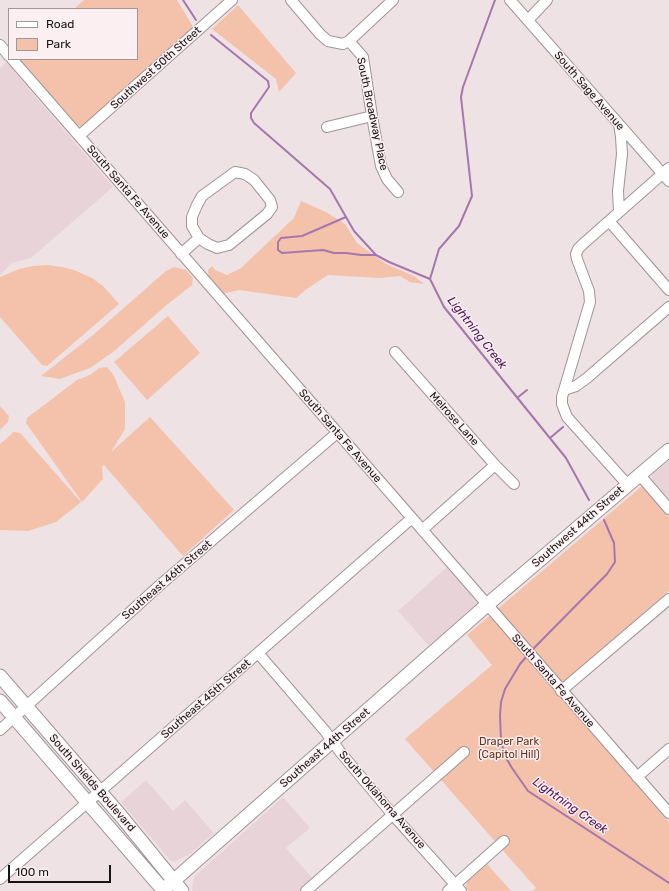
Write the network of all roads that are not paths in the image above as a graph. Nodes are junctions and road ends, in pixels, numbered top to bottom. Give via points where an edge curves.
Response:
1 (232, 0) edge
2 (291, 0) edge
3 (393, 0) edge
4 (510, 0) edge
5 (547, 0) edge
6 (528, 20) junction
7 (349, 40) junction
8 (0, 45) edge
9 (8, 55) edge
10 (13, 60) edge
11 (372, 116) junction
12 (619, 124) junction
13 (327, 127) dead end
14 (79, 136) junction
15 (667, 174) edge
16 (398, 192) dead end
17 (619, 212) junction
18 (609, 221) junction
19 (199, 238) junction
20 (181, 254) junction
21 (669, 290) edge
22 (669, 307) edge
23 (395, 352) dead end
24 (564, 390) junction
25 (337, 433) junction
26 (669, 450) edge
27 (495, 465) junction
28 (639, 474) junction
29 (514, 484) dead end
30 (627, 484) junction
31 (669, 509) edge
32 (412, 518) junction
33 (422, 530) junction
34 (669, 599) edge
35 (488, 604) junction
36 (258, 653) junction
37 (0, 676) edge
38 (561, 690) junction
39 (0, 700) edge
40 (27, 706) junction
41 (14, 717) junction
42 (0, 730) edge
43 (333, 741) junction
44 (669, 749) edge
45 (464, 752) dead end
46 (637, 777) junction
47 (100, 792) junction
48 (88, 802) junction
49 (669, 814) edge
50 (393, 815) junction
51 (504, 841) dead end
52 (0, 879) edge
53 (174, 881) junction
54 (455, 889) edge
55 (163, 891) edge
56 (182, 891) edge
57 (306, 891) edge

1 - 14 street, Southwest 50th Street
2 - 7 street via 328,41 343,44
3 - 7 street
4 - 6 street, South Sage Avenue
5 - 6 street
6 - 12 street, South Sage Avenue
7 - 11 street, South Broadway Place via 362,57
8 - 9 street
10 - 14 street, South Santa Fe Avenue
11 - 13 street
11 - 16 street, South Broadway Place via 381,166 387,179
12 - 15 street, South Sage Avenue
12 - 17 street via 622,144
14 - 20 street, South Santa Fe Avenue
15 - 17 street
17 - 18 street
18 - 21 street
18 - 24 street via 577,251 576,256 589,291 590,302
19 - 19 street via 217,248 229,245 267,214 272,207 270,200 254,180 245,174 235,172 202,196 196,205 192,226
19 - 20 street
20 - 25 street, South Santa Fe Avenue
22 - 24 street via 587,378 576,386
23 - 27 street, Melrose Lane
24 - 30 street via 562,404 567,417
25 - 32 street, South Santa Fe Avenue
25 - 40 street, Southeast 46th Street via 160,585
26 - 28 main road, Southwest 44th Street
27 - 29 street, Melrose Lane
27 - 33 street
28 - 30 main road, Southwest 44th Street
28 - 31 street
30 - 35 main road, Southwest 44th Street
32 - 33 street, South Santa Fe Avenue
32 - 36 street, Southeast 45th Street
33 - 35 street, South Santa Fe Avenue
34 - 38 street
35 - 38 street, South Santa Fe Avenue
35 - 43 main road, Southeast 44th Street
36 - 43 street, South Oklahoma Avenue
36 - 47 street, Southeast 45th Street
37 - 40 main road, South Shields Boulevard
38 - 46 street, South Santa Fe Avenue
39 - 41 main road, South Shields Boulevard
40 - 41 street, Southeast 46th Street
40 - 47 main road, South Shields Boulevard
41 - 42 street, Southeast 46th Street
41 - 48 main road, South Shields Boulevard
43 - 50 street, South Oklahoma Avenue
43 - 53 main road, Southeast 44th Street
44 - 46 street
45 - 50 street
46 - 49 street, South Santa Fe Avenue
47 - 48 street, Southeast 45th Street
47 - 53 main road, South Shields Boulevard
48 - 52 street, Southeast 45th Street
48 - 55 main road, South Shields Boulevard
50 - 54 street, South Oklahoma Avenue
50 - 57 street
51 - 54 street
53 - 55 main road, Southeast 44th Street
53 - 56 main road, South Shields Boulevard

